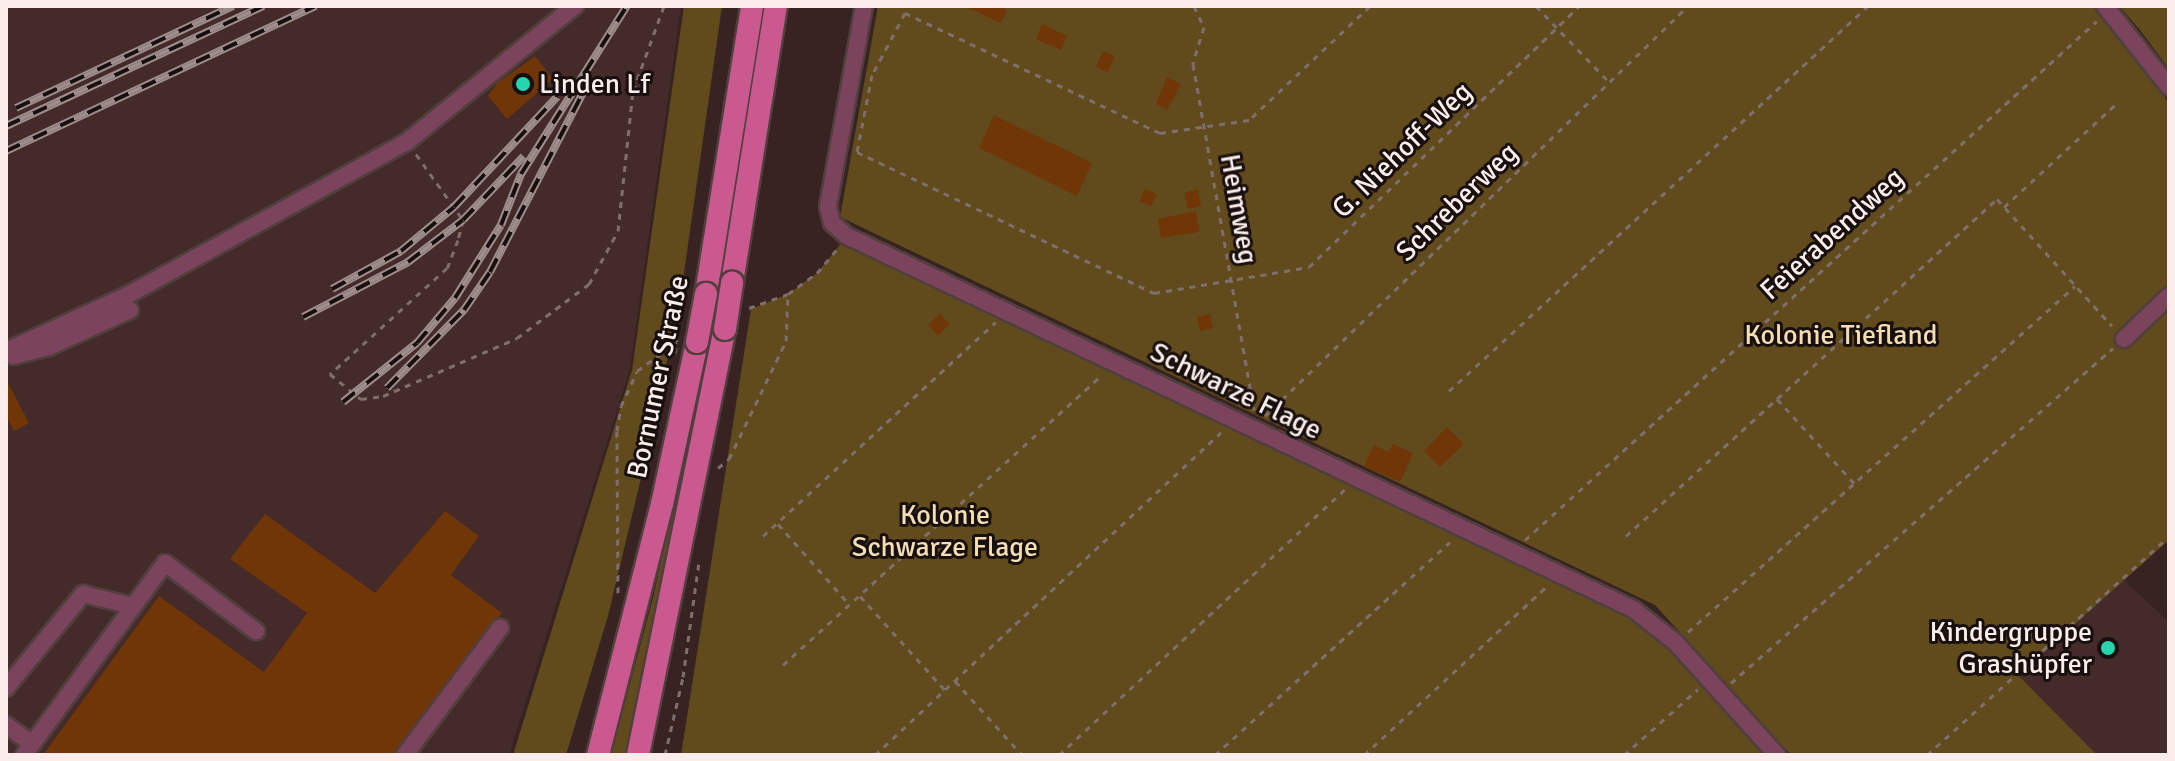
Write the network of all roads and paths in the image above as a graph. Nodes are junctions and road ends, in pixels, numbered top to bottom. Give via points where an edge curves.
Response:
1 (575, 6) edge
2 (664, 6) edge
3 (752, 6) edge
4 (776, 6) edge
5 (864, 6) edge
6 (1194, 6) edge
7 (1370, 6) edge
8 (1536, 6) edge
9 (1579, 6) edge
10 (1688, 6) edge
11 (1868, 6) edge
12 (2107, 8) edge
13 (1557, 28) junction
14 (1610, 83) junction
15 (2169, 87) edge
16 (2118, 102) dead end
17 (1204, 128) junction
18 (408, 141) junction
19 (2004, 207) junction
20 (847, 236) junction
21 (1230, 280) junction
22 (2075, 286) junction
23 (788, 294) junction
24 (2169, 296) edge
25 (754, 305) dead end
26 (130, 310) dead end
27 (1007, 312) junction
28 (2124, 339) junction
29 (671, 345) dead end
30 (6, 351) edge
31 (6, 358) edge
32 (1116, 363) junction
33 (1449, 391) dead end
34 (1777, 399) junction
35 (1236, 418) junction
36 (1262, 418) joint
37 (720, 454) dead end
38 (717, 468) junction
39 (1357, 478) junction
40 (714, 484) dead end
41 (1855, 484) junction
42 (777, 523) junction
43 (1464, 528) junction
44 (763, 536) dead end
45 (1626, 536) dead end
46 (2169, 536) edge
47 (1512, 552) junction
48 (699, 560) dead end
49 (1559, 575) junction
50 (860, 596) junction
51 (621, 600) dead end
52 (850, 605) junction
53 (133, 606) junction
54 (500, 628) dead end
55 (256, 631) dead end
56 (1676, 643) junction
57 (783, 665) dead end
58 (1709, 678) junction
59 (955, 681) junction
60 (6, 688) edge
61 (945, 690) junction
62 (1721, 692) junction
63 (6, 725) edge
64 (28, 749) edge
65 (405, 755) edge
66 (598, 755) edge
67 (638, 755) edge
68 (665, 755) edge
69 (875, 755) edge
70 (1022, 755) edge
71 (1059, 755) edge
72 (1215, 755) edge
73 (1364, 755) edge
74 (1624, 755) edge
75 (1777, 755) edge
76 (1927, 755) edge

1 - 18 lane
2 - 18 path via 633,91 618,231 589,284 517,338 383,396 361,399 330,374 447,268 463,220
3 - 66 main road, Bornumer Straße, bridge via 697,342
4 - 67 main road, Bornumer Straße, bridge via 725,329
5 - 20 lane via 828,207 832,223
6 - 17 path, Heimweg via 1204,27 1193,64
7 - 17 path via 1249,120
8 - 13 path
9 - 13 path, G. Niehoff-Weg
10 - 14 path, Schreberweg
11 - 33 path
12 - 15 lane
12 - 47 path, Feierabendweg
13 - 14 path
13 - 21 path, G. Niehoff-Weg via 1309,267
14 - 36 path, Schreberweg
16 - 19 path
17 - 21 path, Heimweg
17 - 21 path, G. Niehoff-Weg via 1160,133 905,13 872,75 857,152 1154,293
18 - 30 lane via 128,295
19 - 22 path
19 - 34 path via 1997,199
20 - 23 path via 817,273
20 - 27 lane, Schwarze Flage
21 - 36 path, Heimweg via 1254,411
22 - 28 path
22 - 41 path
23 - 25 path
23 - 38 path via 786,341 729,459
24 - 28 lane
26 - 31 lane via 49,347
27 - 32 lane, Schwarze Flage
27 - 42 path
28 - 62 path
29 - 51 path via 637,371 617,431 616,589
32 - 35 lane, Schwarze Flage
32 - 50 path
34 - 41 path
34 - 45 path
35 - 39 lane, Schwarze Flage
35 - 59 path
37 - 38 path
38 - 40 path
39 - 43 lane, Schwarze Flage
39 - 71 path
41 - 56 path
42 - 44 path
42 - 52 path
43 - 47 lane, Schwarze Flage
43 - 72 path
46 - 76 path
47 - 49 lane, Schwarze Flage
48 - 68 path via 683,677
49 - 56 lane, Schwarze Flage via 1633,609
49 - 73 path
50 - 52 path
50 - 61 path
52 - 57 path
53 - 55 lane via 165,563
53 - 60 lane via 83,594
53 - 64 lane
54 - 65 lane
56 - 58 lane, Schwarze Flage
58 - 62 lane, Schwarze Flage
58 - 74 path
59 - 61 path
59 - 70 path
61 - 69 path
62 - 75 lane, Schwarze Flage
63 - 64 lane

